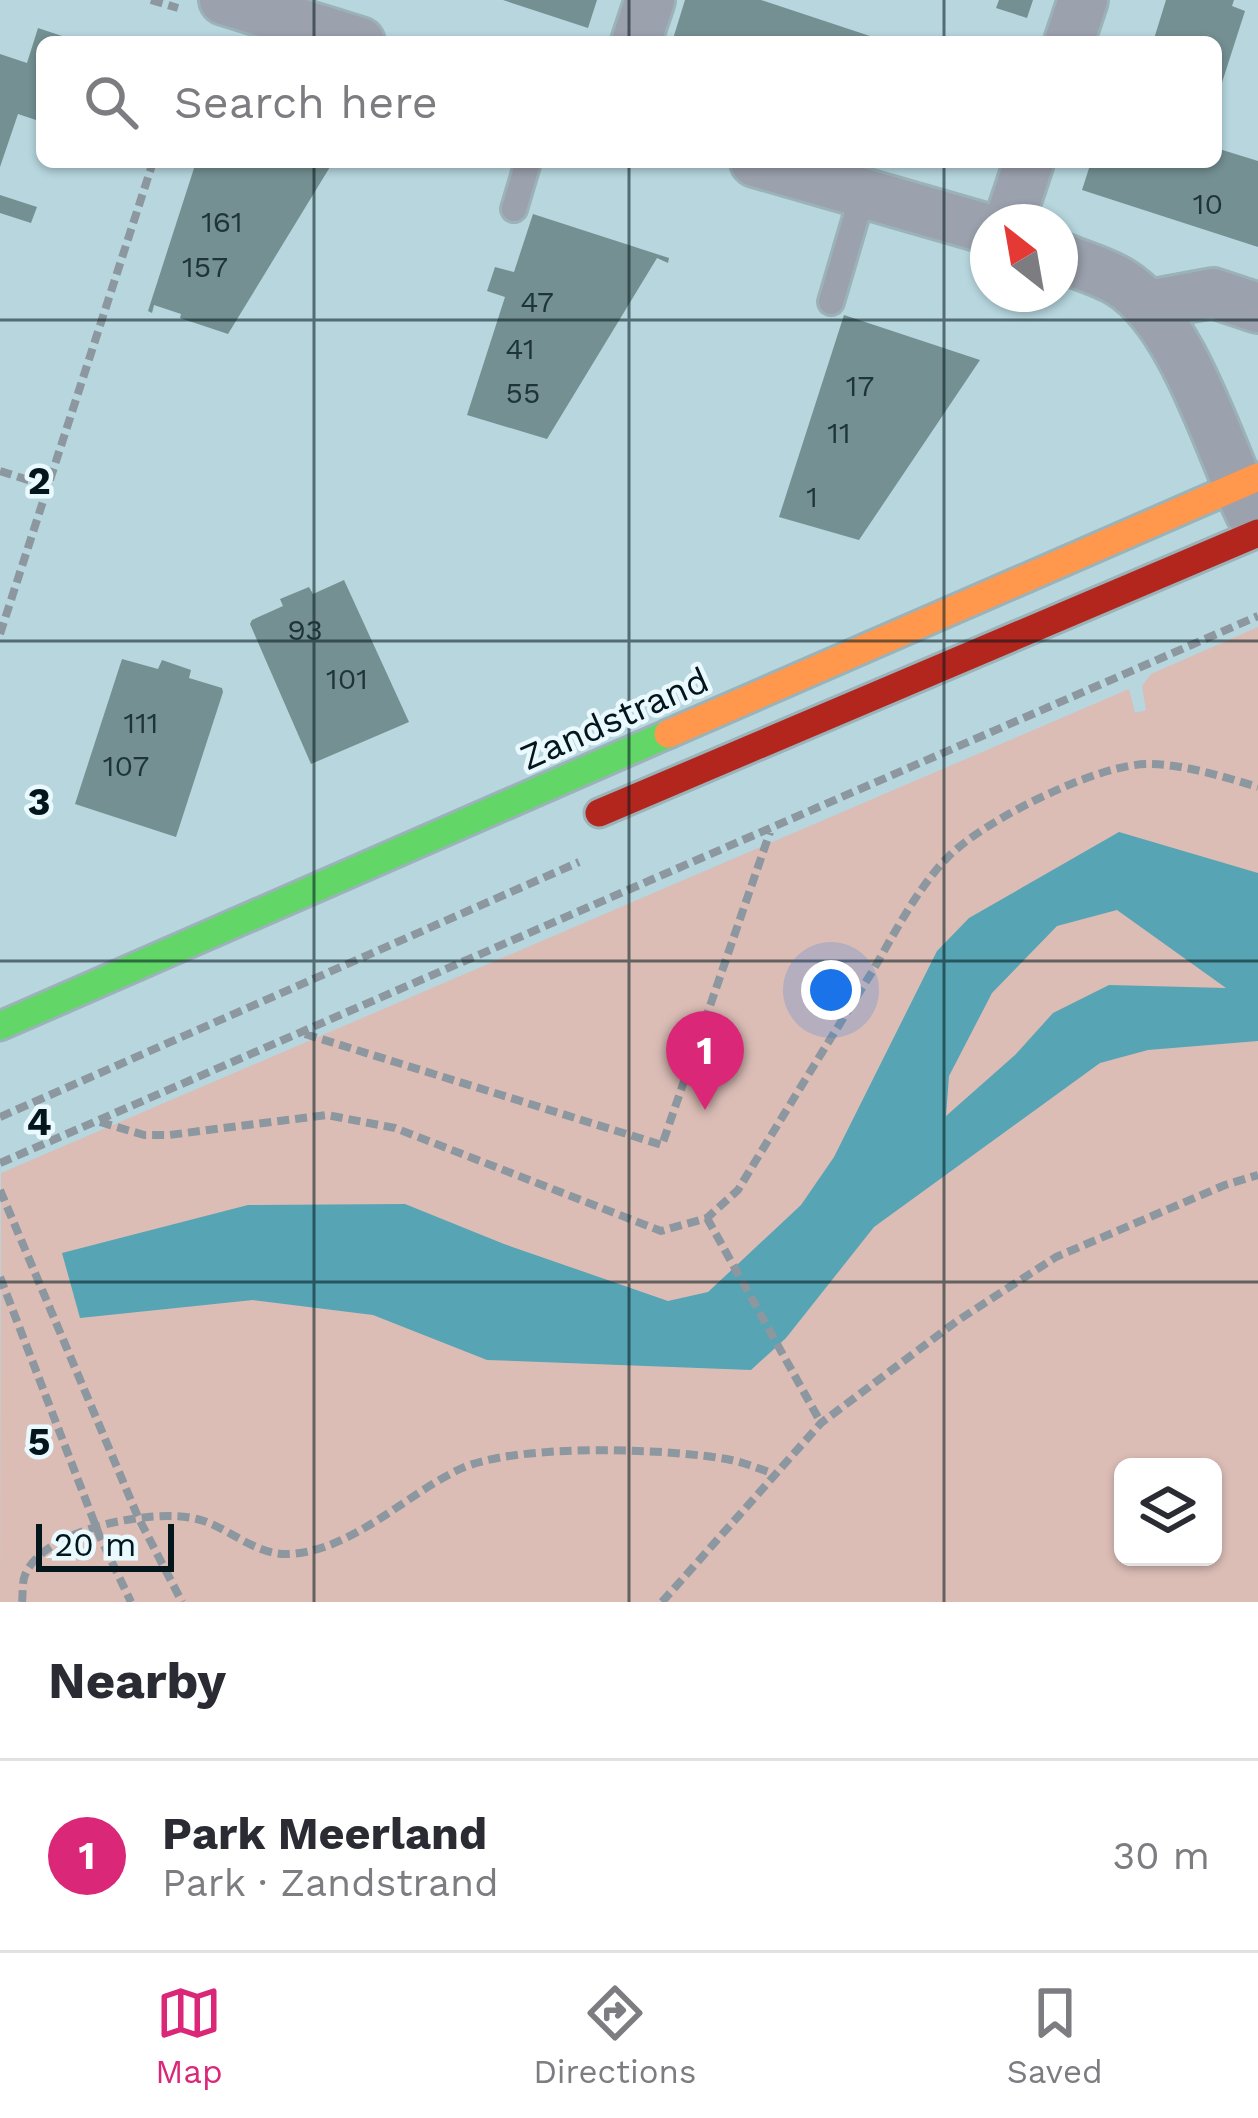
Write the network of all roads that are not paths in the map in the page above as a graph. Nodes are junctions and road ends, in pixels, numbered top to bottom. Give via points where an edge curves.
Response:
1 (224, 0) edge
2 (650, 0) edge
3 (1083, 0) edge
4 (341, 36) edge
5 (639, 36) edge
6 (1071, 36) edge
7 (526, 168) edge
8 (776, 168) edge
9 (1027, 168) edge
10 (862, 193) junction
11 (1015, 204) edge
12 (514, 209) dead end
13 (970, 224) edge
14 (1078, 264) edge
15 (831, 302) dead end
16 (1148, 305) junction
17 (1258, 308) edge
18 (1247, 481) edge
19 (1258, 531) edge
20 (574, 824) dead end
21 (0, 1026) edge

1 - 4 street
2 - 5 street
3 - 6 street
7 - 12 lane
8 - 10 street
9 - 11 street
10 - 13 street
10 - 15 lane
14 - 16 street
16 - 17 street via 1213,293
16 - 18 street
18 - 19 street
18 - 21 street, Zandstrand
19 - 20 street

